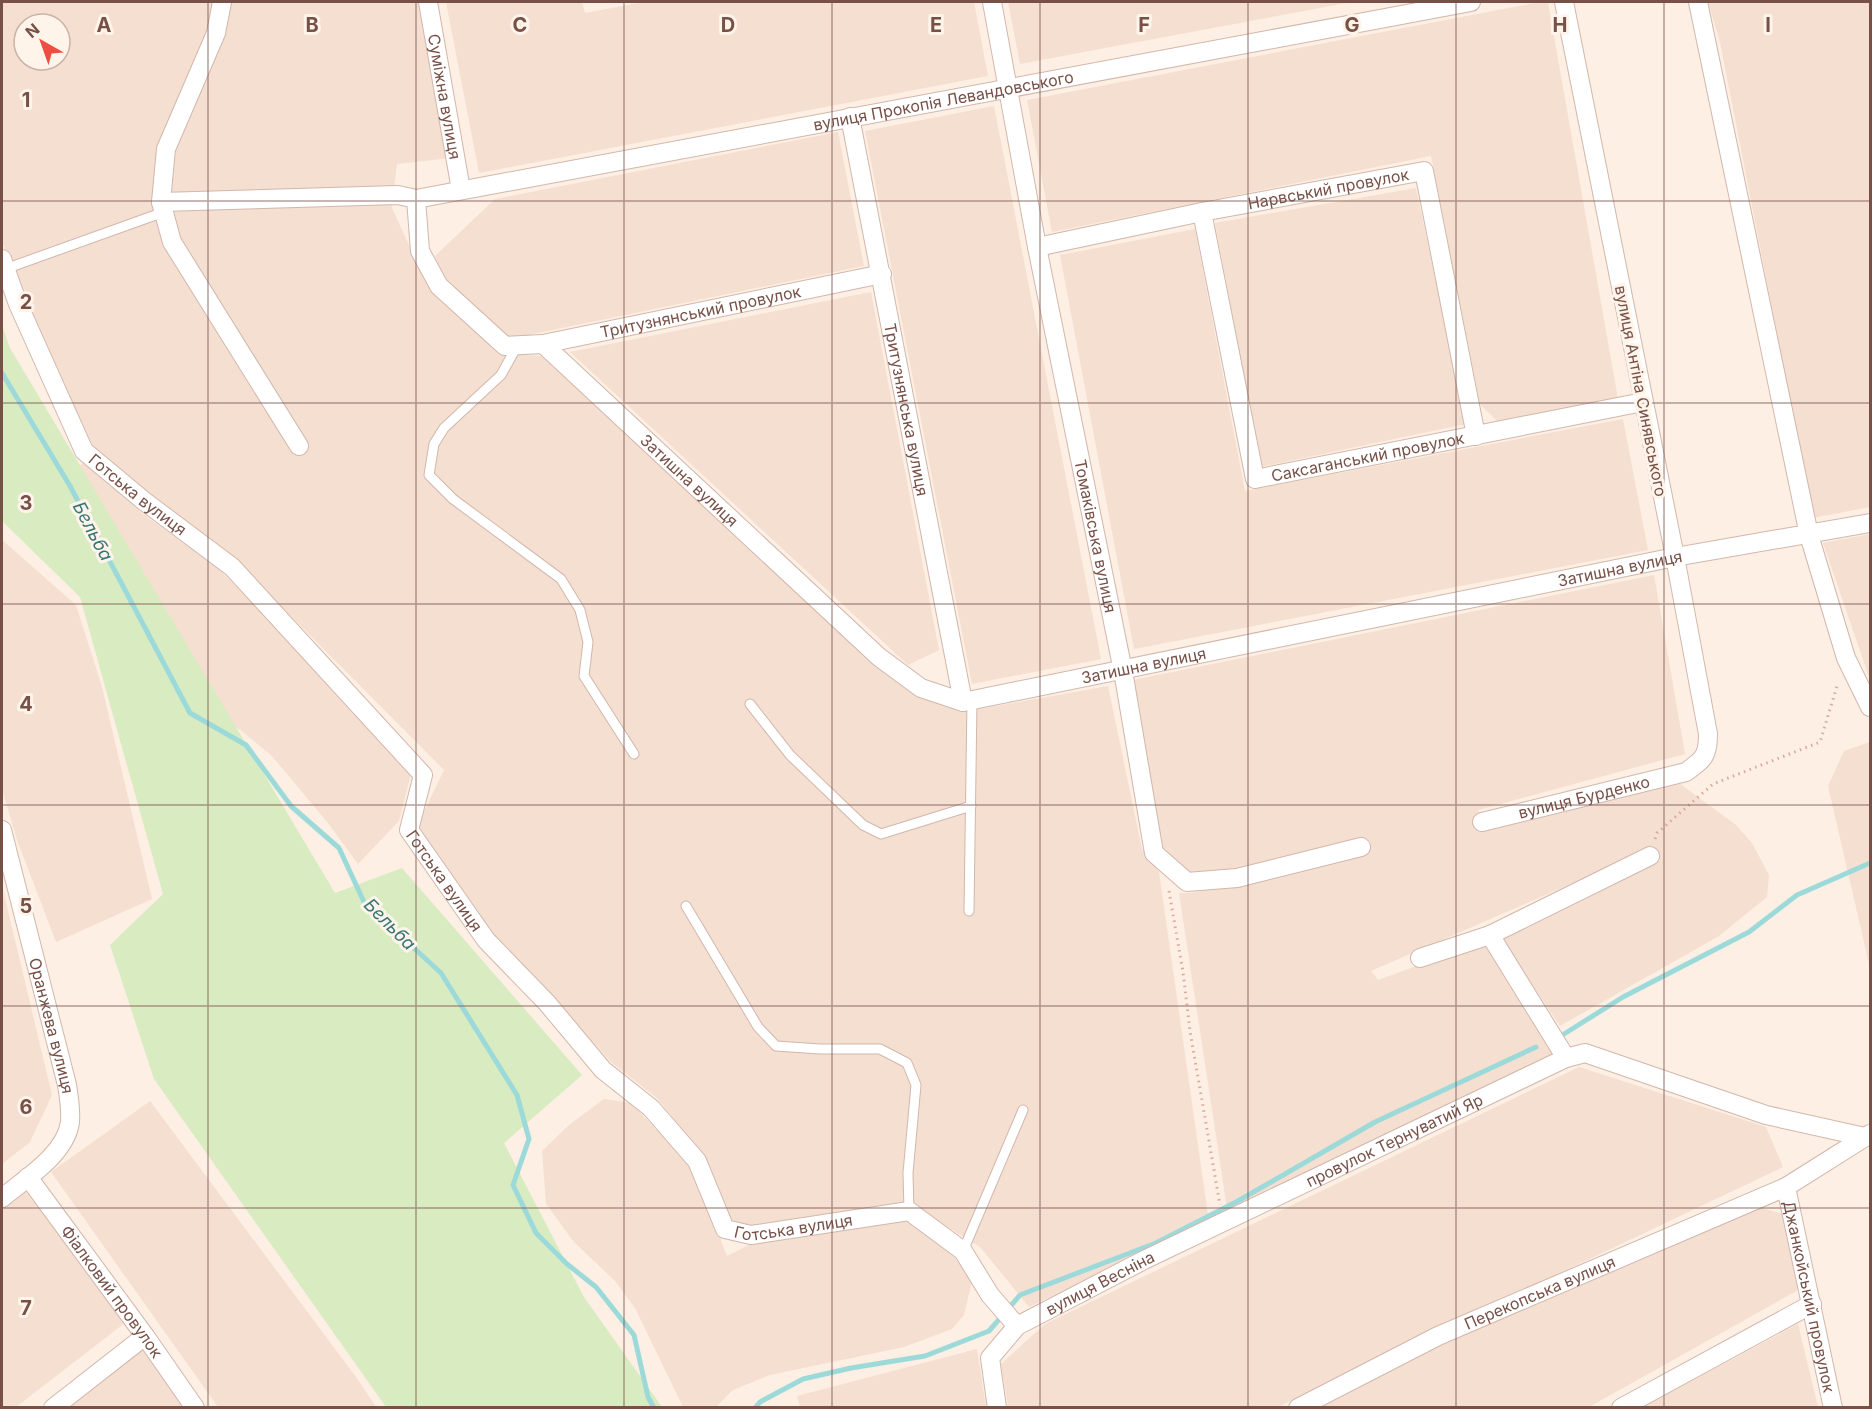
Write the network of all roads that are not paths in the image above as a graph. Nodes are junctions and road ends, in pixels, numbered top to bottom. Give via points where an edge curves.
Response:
1 (222, 2) edge
2 (428, 2) edge
3 (992, 2) edge
4 (1471, 2) edge
5 (1564, 2) edge
6 (1698, 2) edge
7 (1008, 87) junction
8 (850, 117) junction
9 (461, 190) junction
10 (416, 199) junction
11 (163, 207) junction
12 (1202, 212) junction
13 (1037, 247) junction
14 (3, 264) edge
15 (882, 274) junction
16 (543, 344) junction
17 (517, 346) junction
18 (1642, 402) junction
19 (1476, 436) junction
20 (299, 446) dead end
21 (1870, 523) edge
22 (1809, 536) junction
23 (1675, 557) junction
24 (1123, 671) junction
25 (968, 701) junction
26 (750, 704) dead end
27 (1870, 706) edge
28 (634, 754) dead end
29 (1686, 772) joint
30 (970, 806) junction
31 (1482, 822) dead end
32 (2, 830) edge
33 (1361, 847) dead end
34 (1650, 856) dead end
35 (686, 906) dead end
36 (969, 911) dead end
37 (1490, 935) junction
38 (1420, 958) dead end
39 (1566, 1058) junction
40 (1023, 1110) dead end
41 (1868, 1135) edge
42 (28, 1177) junction
43 (1786, 1187) junction
44 (2, 1198) edge
45 (909, 1211) junction
46 (1222, 1222) joint
47 (963, 1251) junction
48 (1812, 1304) junction
49 (1012, 1321) junction
50 (145, 1336) junction
51 (53, 1407) edge
52 (195, 1407) edge
53 (997, 1407) edge
54 (1298, 1407) edge
55 (1621, 1407) edge
56 (1833, 1407) edge

1 - 11 street via 216,33 166,149
2 - 9 street, Суміжна вулиця
3 - 7 street, Томаківська вулиця
4 - 7 street, вулиця Прокопія Левандовського
5 - 18 street, вулиця Антіна Синявського
6 - 22 street
7 - 8 street, вулиця Прокопія Левандовського
7 - 13 street, Томаківська вулиця
8 - 9 street, вулиця Прокопія Левандовського
8 - 15 street, Тритузнянська вулиця
9 - 10 street, вулиця Прокопія Левандовського
10 - 11 street, вулиця Прокопія Левандовського via 398,195
10 - 17 street via 420,251 439,286 495,339 505,346
11 - 14 lane
11 - 20 street via 172,242
12 - 13 street, Нарвський провулок
12 - 19 street, Нарвський провулок via 1424,171
12 - 19 street, Саксаганський провулок via 1255,479
13 - 24 street, Томаківська вулиця
14 - 45 street, Готська вулиця via 84,451 232,567 423,775 409,830 486,940 547,1003 603,1070 651,1108 697,1161 725,1229 751,1235
15 - 16 street, Тритузнянський провулок
15 - 25 street, Тритузнянська вулиця
16 - 17 street, Тритузнянський провулок
16 - 25 street, Затишна вулиця via 879,657 921,688
17 - 28 lane via 501,375 444,429 434,444 429,475 453,499 561,579 580,610 588,642 584,676
18 - 19 street, Саксаганський провулок
18 - 23 street, вулиця Антіна Синявського
21 - 22 street, Затишна вулиця
22 - 23 street, Затишна вулиця
22 - 27 street via 1846,658
23 - 24 street, Затишна вулиця
23 - 29 street, вулиця Антіна Синявського via 1708,734 1708,751
24 - 25 street, Затишна вулиця
24 - 33 street, Томаківська вулиця via 1154,854 1187,882 1237,878
25 - 30 lane
26 - 30 lane via 790,755 863,825 881,834
29 - 31 street, вулиця Бурденко
30 - 36 lane
32 - 42 street, Оранжева вулиця via 70,1109 70,1125 62,1147
34 - 37 street
35 - 45 lane via 758,1027 776,1046 880,1049 907,1063 916,1085 908,1173
37 - 38 street
37 - 39 street
39 - 41 street, провулок Тернуватий Яр via 1586,1053 1766,1115
39 - 46 street, провулок Тернуватий Яр
40 - 47 lane
41 - 43 street, Перекопська вулиця
42 - 44 street, Оранжева вулиця
42 - 50 street, Фіалковий провулок
43 - 48 street, Джанкойський провулок
43 - 54 street, Перекопська вулиця via 1438,1336
45 - 47 street
46 - 49 street, вулиця Весніна
47 - 49 street via 990,1295
48 - 55 street
48 - 56 street, Джанкойський провулок
49 - 53 street, вулиця Весніна via 990,1358
50 - 51 street
50 - 52 street, Фіалковий провулок

